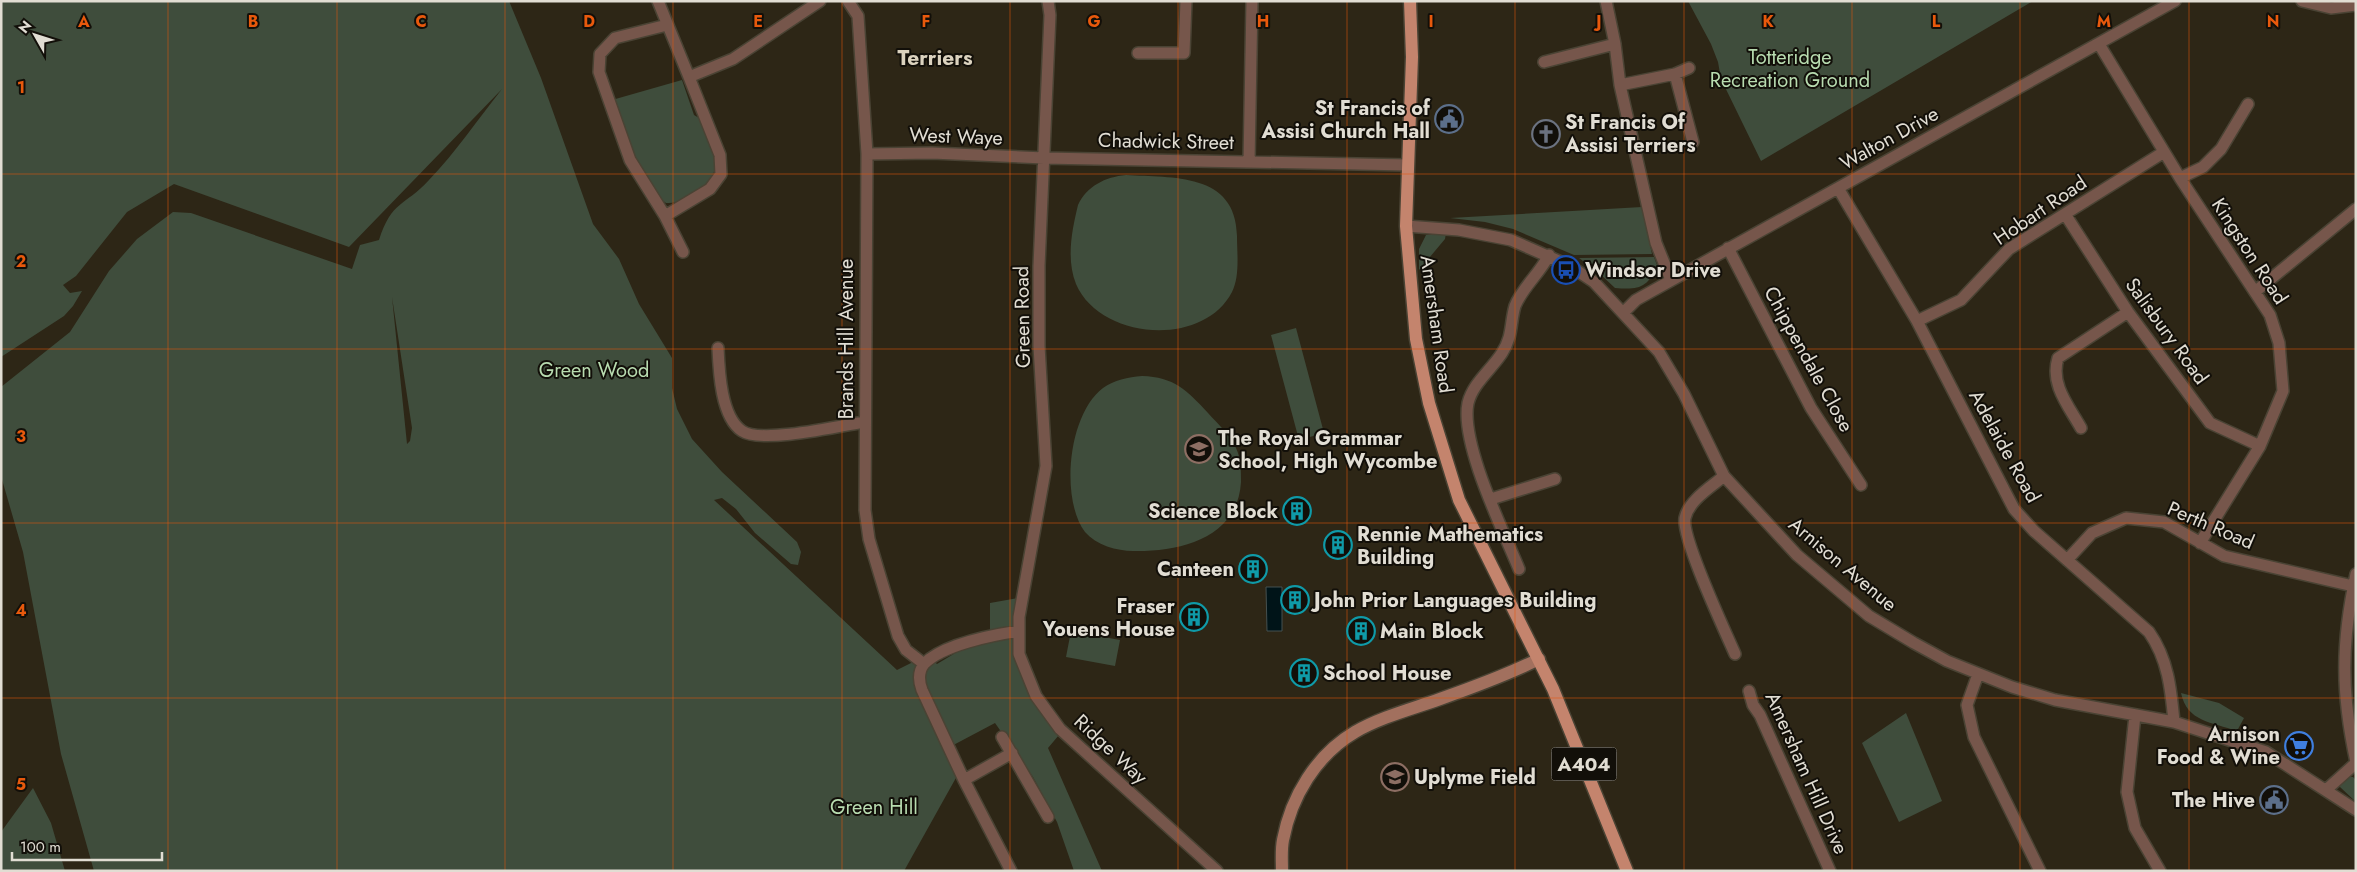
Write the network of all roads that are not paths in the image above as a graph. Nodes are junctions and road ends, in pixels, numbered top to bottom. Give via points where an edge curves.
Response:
1 (658, 1) edge
2 (820, 1) edge
3 (848, 1) edge
4 (1048, 1) edge
5 (1186, 1) edge
6 (1252, 1) edge
7 (1410, 1) edge
8 (1606, 1) edge
9 (2175, 1) edge
10 (2302, 1) edge
11 (2356, 5) edge
12 (668, 25) junction
13 (1615, 44) junction
14 (2099, 44) junction
15 (1138, 53) dead end
16 (1544, 62) dead end
17 (1689, 68) dead end
18 (1675, 74) junction
19 (689, 77) junction
20 (1620, 85) junction
21 (2248, 104) dead end
22 (1693, 142) dead end
23 (2164, 152) junction
24 (867, 154) junction
25 (1044, 158) junction
26 (1249, 162) junction
27 (1408, 164) junction
28 (2180, 178) junction
29 (1838, 188) junction
30 (2065, 214) junction
31 (2353, 214) edge
32 (665, 216) junction
33 (1406, 226) junction
34 (1728, 248) junction
35 (683, 252) dead end
36 (1549, 255) junction
37 (1671, 280) junction
38 (2256, 291) junction
39 (1624, 312) junction
40 (2128, 312) junction
41 (1917, 321) junction
42 (718, 348) dead end
43 (864, 422) junction
44 (2081, 428) dead end
45 (2260, 446) junction
46 (1724, 476) junction
47 (1555, 479) dead end
48 (1861, 485) dead end
49 (1491, 499) junction
50 (2200, 543) junction
51 (2067, 560) junction
52 (1519, 569) dead end
53 (2356, 574) edge
54 (2353, 586) junction
55 (1019, 631) junction
56 (1735, 654) dead end
57 (1539, 659) junction
58 (924, 664) junction
59 (1978, 674) junction
60 (1750, 690) dead end
61 (2350, 706) edge
62 (2135, 714) junction
63 (2174, 722) junction
64 (1002, 737) dead end
65 (1012, 753) junction
66 (2356, 763) edge
67 (964, 780) junction
68 (2326, 790) junction
69 (2356, 810) edge
70 (1048, 818) dead end
71 (1012, 871) edge
72 (1217, 871) edge
73 (1282, 871) edge
74 (1627, 871) edge
75 (1830, 871) edge
76 (2040, 871) edge
77 (2160, 871) edge

1 - 12 street
2 - 19 street via 733,59
3 - 24 street, Brands Hill Avenue via 858,16
4 - 25 street, Green Road
5 - 15 street via 1184,53
6 - 26 street
7 - 27 main road, Amersham Road / A404 via 1412,57
8 - 13 street
9 - 14 street, Walton Drive
10 - 11 street via 2331,8
12 - 19 street
12 - 32 street via 615,38 600,54 599,72 630,160
13 - 16 street
13 - 20 street
14 - 23 street, Kingston Road
14 - 29 street, Walton Drive
17 - 18 street
18 - 20 street
18 - 22 street
19 - 32 street via 720,155 720,174 710,189
20 - 37 street via 1656,244
21 - 28 street via 2221,149 2203,167
23 - 28 street, Kingston Road
23 - 30 street, Hobart Road
24 - 25 street, West Waye
24 - 43 street, Brands Hill Avenue
25 - 26 street, Chadwick Street
25 - 55 street, Green Road via 1039,346 1046,466
26 - 27 street, Chadwick Street
27 - 33 main road, Amersham Road / A404
28 - 38 street, Kingston Road
29 - 34 street, Walton Drive
29 - 41 street, Adelaide Road
30 - 40 street, Salisbury Road
30 - 41 street, Hobart Road via 2009,248 1961,300
31 - 38 street
32 - 35 street
33 - 36 street, Arnison Avenue via 1480,232
33 - 57 main road, Amersham Road / A404 via 1416,339 1429,403 1459,500
34 - 37 street, Walton Drive
34 - 48 street, Chippendale Close via 1811,408
36 - 39 street, Arnison Avenue via 1594,282
36 - 49 street via 1515,306 1510,338 1502,353 1474,389 1468,403 1469,432
37 - 39 street, Walton Drive via 1636,300
38 - 45 street, Kingston Road via 2270,315 2279,343 2283,391
39 - 46 street, Arnison Avenue via 1659,352 1684,394
40 - 44 street via 2058,358 2054,371 2057,384
40 - 45 street, Salisbury Road via 2210,423
41 - 51 street, Adelaide Road via 2014,509
42 - 43 street via 719,376 728,415 742,431 763,436
43 - 58 street, Brands Hill Avenue via 865,510 869,539 898,636 906,650
45 - 50 street, Kingston Road
46 - 56 street via 1701,495 1685,518 1686,532
46 - 59 street, Arnison Avenue via 1798,555 1869,616 1947,661
47 - 49 street
49 - 52 street
50 - 51 street, Perth Road via 2164,522 2126,518 2092,533
50 - 54 street, Perth Road via 2224,556
51 - 63 street, Adelaide Road via 2149,632 2160,647 2171,682
53 - 54 street
54 - 61 street via 2344,654
55 - 58 street via 963,644
55 - 72 street, Ridge Way via 1019,654 1046,712
57 - 73 street via 1506,675 1381,720 1344,740 1312,771 1296,798 1282,842
57 - 74 main road, A404
58 - 67 street via 919,684
59 - 62 street, Arnison Avenue via 2055,700
59 - 76 street via 1967,705 1974,736
60 - 75 street, Amersham Hill Drive via 1753,705
61 - 66 street
62 - 63 street, Arnison Avenue
62 - 77 street via 2127,792 2135,828
63 - 68 street, Arnison Avenue via 2266,752
64 - 65 street
65 - 67 street
65 - 70 street
66 - 68 street
67 - 71 street
68 - 69 street, Arnison Avenue

